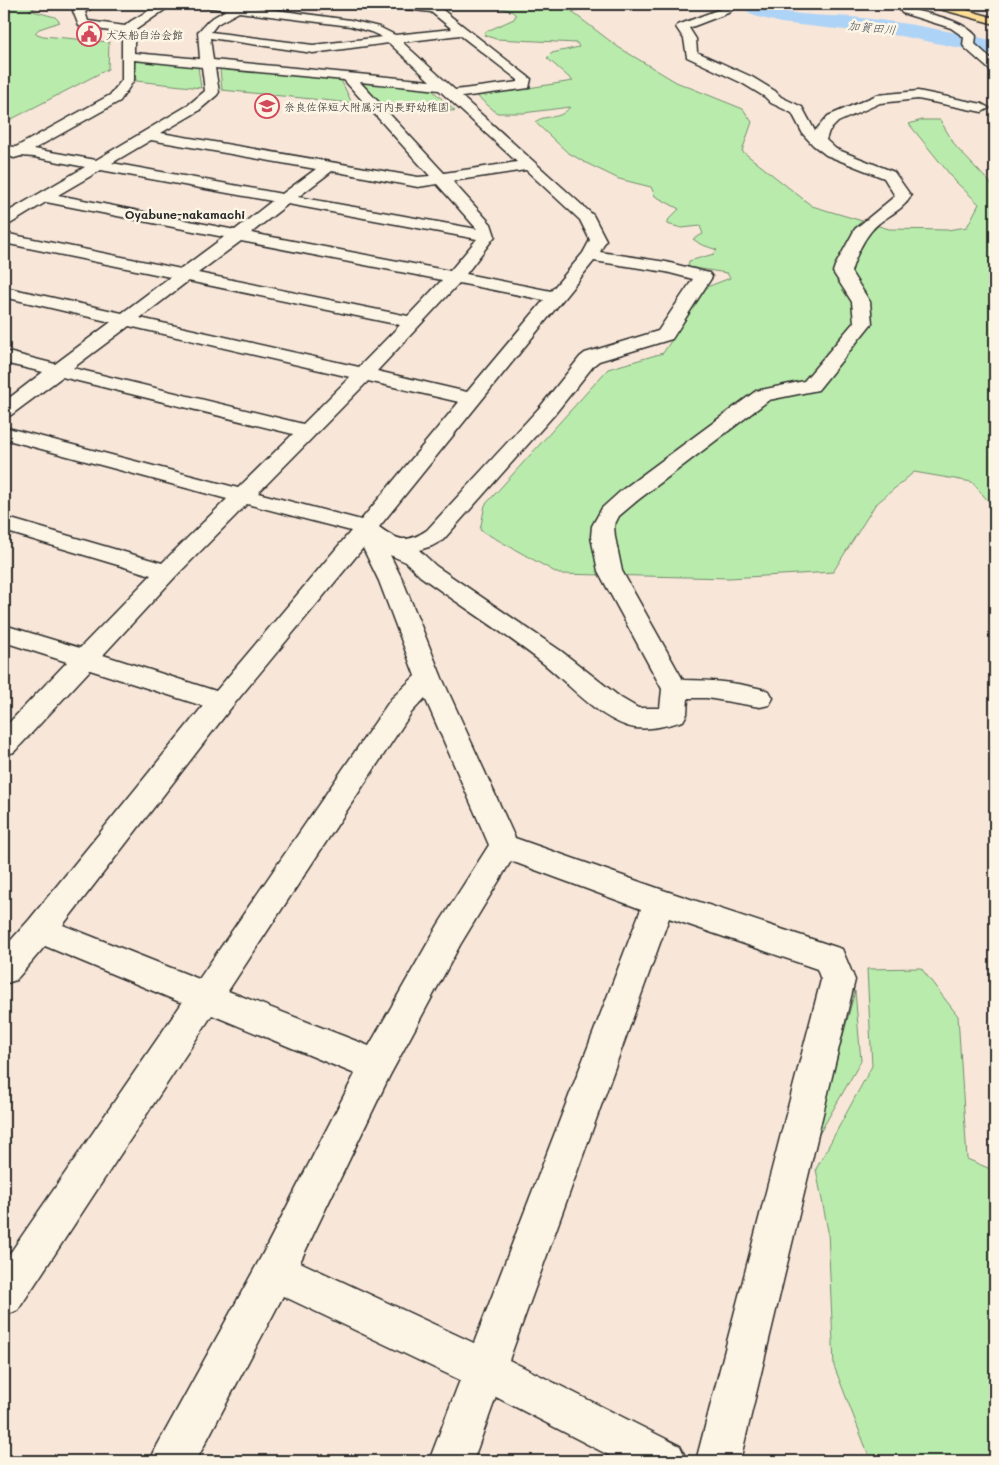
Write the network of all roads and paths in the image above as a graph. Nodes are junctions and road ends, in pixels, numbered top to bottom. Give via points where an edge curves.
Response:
1 (93, 4) edge
2 (168, 4) edge
3 (204, 4) edge
4 (387, 4) edge
5 (728, 4) edge
6 (902, 4) edge
7 (933, 4) edge
8 (242, 6) edge
9 (431, 7) edge
10 (995, 21) edge
11 (128, 30) junction
12 (462, 31) junction
13 (204, 34) junction
14 (394, 40) junction
15 (128, 56) junction
16 (209, 64) junction
17 (995, 68) edge
18 (349, 78) junction
19 (448, 90) junction
20 (985, 93) dead end
21 (148, 135) junction
22 (818, 142) junction
23 (11, 150) edge
24 (4, 159) edge
25 (96, 164) junction
26 (528, 165) junction
27 (328, 167) junction
28 (441, 178) junction
29 (43, 197) junction
30 (285, 199) junction
31 (4, 221) edge
32 (238, 235) junction
33 (487, 236) junction
34 (4, 238) edge
35 (590, 255) junction
36 (185, 275) junction
37 (454, 278) junction
38 (4, 292) edge
39 (555, 297) junction
40 (126, 319) junction
41 (411, 322) junction
42 (4, 357) edge
43 (58, 370) junction
44 (364, 374) junction
45 (472, 399) junction
46 (4, 412) edge
47 (306, 431) junction
48 (4, 433) edge
49 (244, 496) junction
50 (4, 524) edge
51 (365, 528) junction
52 (390, 546) junction
53 (167, 572) junction
54 (4, 634) edge
55 (85, 658) junction
56 (429, 678) junction
57 (675, 689) junction
58 (760, 698) dead end
59 (221, 702) junction
60 (4, 744) edge
61 (504, 846) junction
62 (659, 902) junction
63 (40, 930) junction
64 (4, 970) edge
65 (204, 997) junction
66 (377, 1066) junction
67 (275, 1271) junction
68 (4, 1296) edge
69 (486, 1370) junction
70 (172, 1461) edge
71 (451, 1461) edge
72 (665, 1461) edge
73 (718, 1461) edge

1 - 11 street via 79,11 83,24
2 - 11 street
3 - 8 street
4 - 9 street
5 - 22 street via 724,11 682,27 690,39 691,54 747,80 797,110
6 - 17 street via 906,12 955,26 970,36 970,45
7 - 10 main road
8 - 13 street via 213,22
8 - 14 street via 350,23 375,29
9 - 12 street
11 - 15 street
12 - 14 street
12 - 19 street via 525,80 524,85
13 - 14 street via 313,49
13 - 16 street via 205,60
14 - 19 street
15 - 16 street
15 - 23 street via 128,80 116,98
16 - 18 street
16 - 21 street via 212,92 192,109
18 - 19 street
18 - 28 street
19 - 26 street
20 - 22 street via 986,111 918,95 877,98 833,119
21 - 25 street
21 - 27 street
22 - 57 street via 838,156 888,175 902,196 861,232 842,272 862,301 863,323 811,386 763,395 630,495 610,512 603,526 610,571
23 - 24 street
23 - 25 street
25 - 29 street
25 - 30 street
26 - 28 street
26 - 35 street via 587,218 598,240
27 - 28 street via 418,182
27 - 30 street
28 - 33 street via 485,227
29 - 31 street
29 - 32 street
30 - 32 street
30 - 33 street
32 - 36 street
32 - 37 street
33 - 37 street
34 - 36 street
35 - 39 street
35 - 52 street via 703,277 665,335 587,361 547,411 435,535 413,546
36 - 40 street
36 - 41 street
37 - 39 street
37 - 41 street
38 - 40 street
39 - 45 street
40 - 43 street
40 - 44 street
41 - 44 street
42 - 43 street
43 - 46 street
43 - 47 street
44 - 45 street
44 - 47 street
45 - 51 street
47 - 49 street
48 - 49 street
49 - 51 street
49 - 53 street
50 - 53 street
51 - 52 street
51 - 56 street via 391,581
51 - 59 street
52 - 57 street via 414,557 428,571 552,657 611,705 634,718 659,718 673,714
53 - 55 street
54 - 55 street
55 - 59 street
55 - 60 street
56 - 61 street
56 - 65 street via 401,706
57 - 58 street via 707,689
59 - 63 street
61 - 62 street
61 - 66 street via 449,935
62 - 69 street
62 - 73 street via 830,959 838,980
63 - 64 street
63 - 65 street
65 - 66 street
65 - 68 street
66 - 67 street
67 - 69 street
67 - 70 street
69 - 71 street
69 - 72 street

